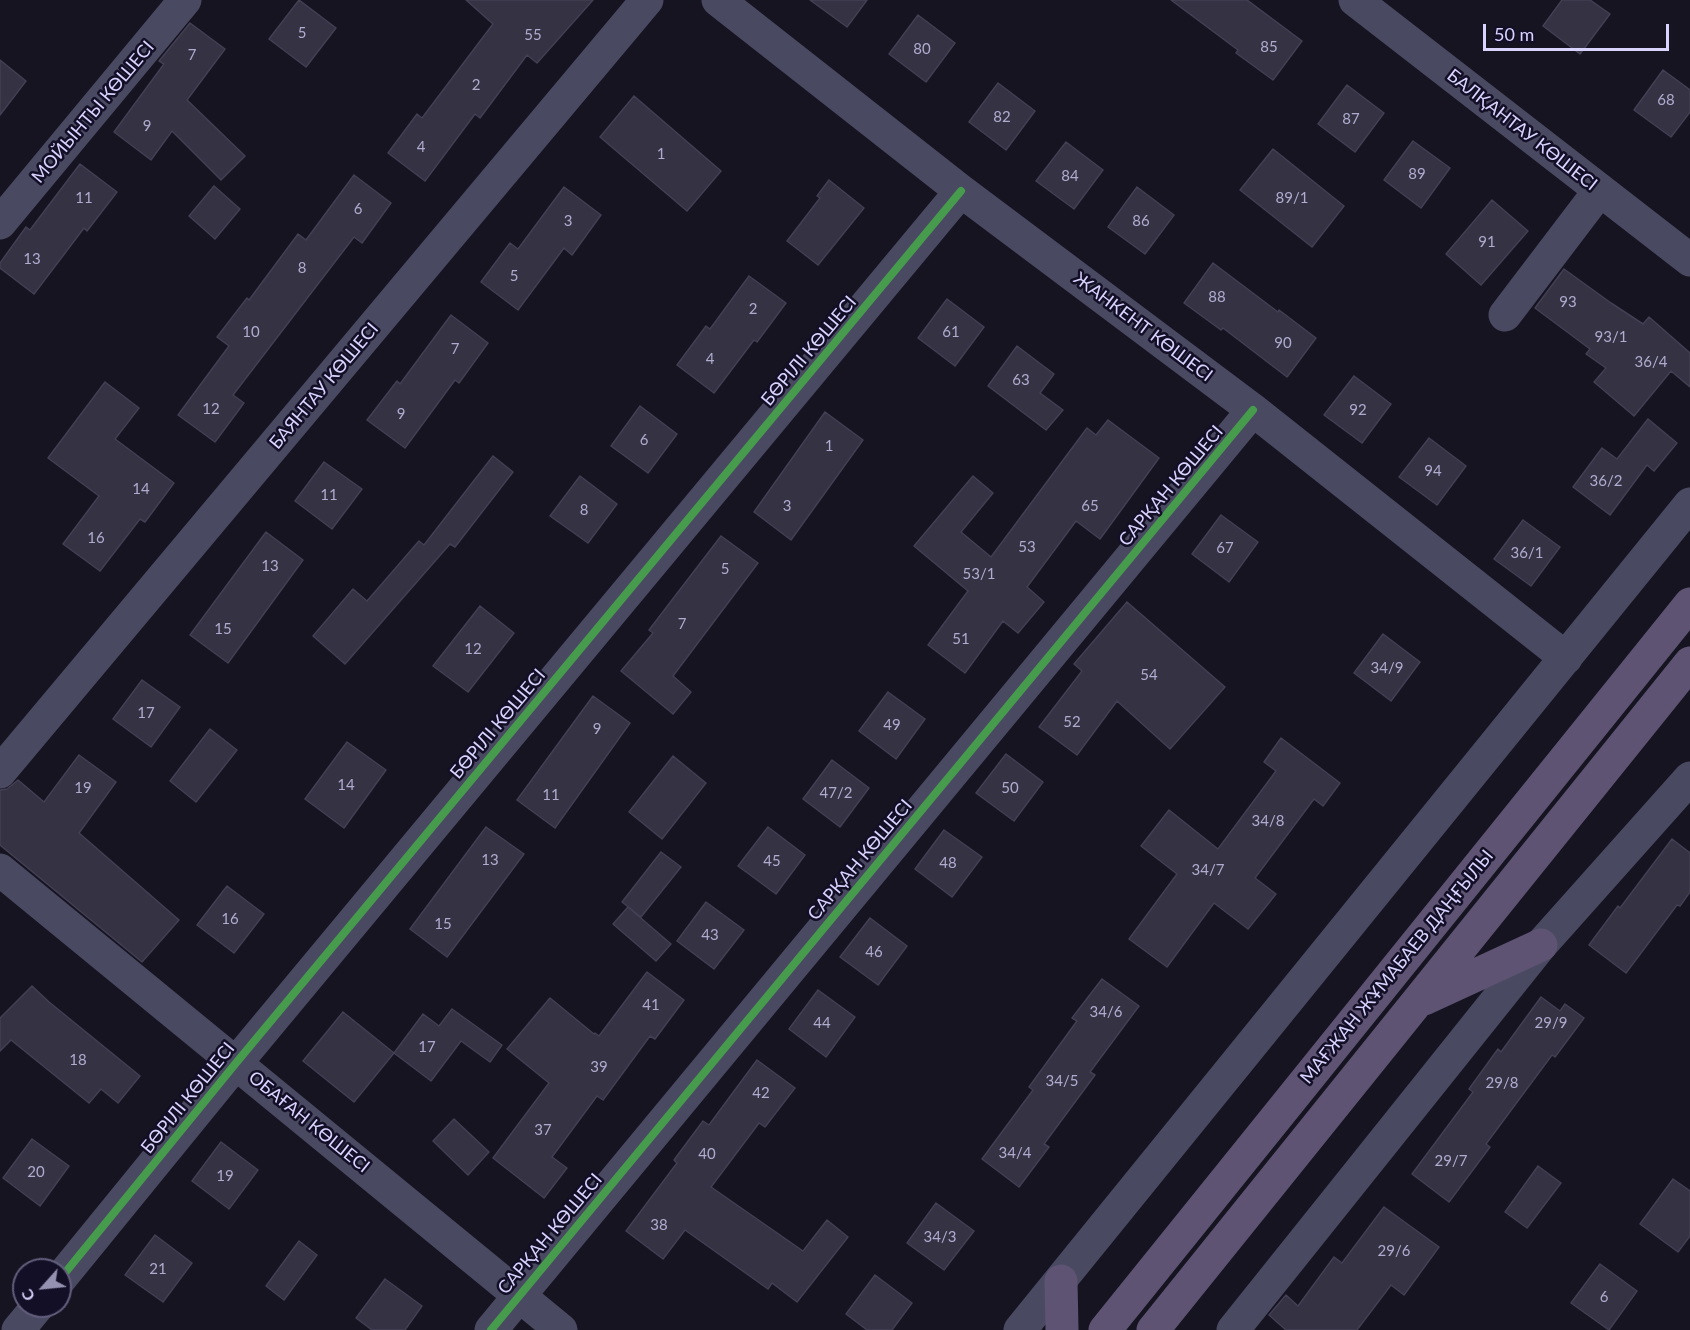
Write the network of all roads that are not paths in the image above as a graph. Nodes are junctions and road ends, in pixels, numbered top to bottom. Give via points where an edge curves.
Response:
1 (185, 0) edge
2 (647, 0) edge
3 (718, 0) edge
4 (1355, 0) edge
5 (1600, 190) junction
6 (962, 191) junction
7 (0, 223) edge
8 (1690, 260) edge
9 (1505, 315) dead end
10 (1253, 410) junction
11 (1690, 504) edge
12 (1690, 603) edge
13 (1566, 658) junction
14 (1690, 663) edge
15 (0, 772) edge
16 (1690, 778) edge
17 (0, 870) edge
18 (1540, 945) junction
19 (1417, 1002) junction
20 (236, 1063) junction
21 (72, 1264) edge
22 (1061, 1281) junction
23 (519, 1295) junction
24 (28, 1318) edge
25 (18, 1330) edge
26 (491, 1330) edge
27 (561, 1330) edge
28 (1020, 1330) edge
29 (1062, 1330) edge
30 (1105, 1330) edge
31 (1153, 1330) edge
32 (1233, 1330) edge

1 - 7 street, МОЙЫНТЫ КӨШЕСІ
2 - 15 street, БАЯНТАУ КӨШЕСІ
3 - 6 street, ЖАНКЕНТ КӨШЕСІ
4 - 5 street, БАЛҚАНТАУ КӨШЕСІ
5 - 8 street, БАЛҚАНТАУ КӨШЕСІ
5 - 9 street
6 - 10 street, ЖАНКЕНТ КӨШЕСІ
6 - 20 street, БӨРІЛІ КӨШЕСІ
10 - 13 street, ЖАНКЕНТ КӨШЕСІ
10 - 23 street, САРҚАН КӨШЕСІ
11 - 13 street
12 - 30 main road, МАҒЖАН ЖҰМАБАЕВ ДАҢҒЫЛЫ
13 - 22 street
14 - 19 main road, МАҒЖАН ЖҰМАБАЕВ ДАҢҒЫЛЫ
16 - 18 street
17 - 20 street, ОБАҒАН КӨШЕСІ
18 - 19 main road
18 - 32 street
19 - 31 main road, МАҒЖАН ЖҰМАБАЕВ ДАҢҒЫЛЫ
20 - 21 street, БӨРІЛІ КӨШЕСІ
20 - 23 street, ОБАҒАН КӨШЕСІ
22 - 28 street
22 - 29 main road
23 - 26 street, САРҚАН КӨШЕСІ
23 - 27 street, ОБАҒАН КӨШЕСІ
24 - 25 street

